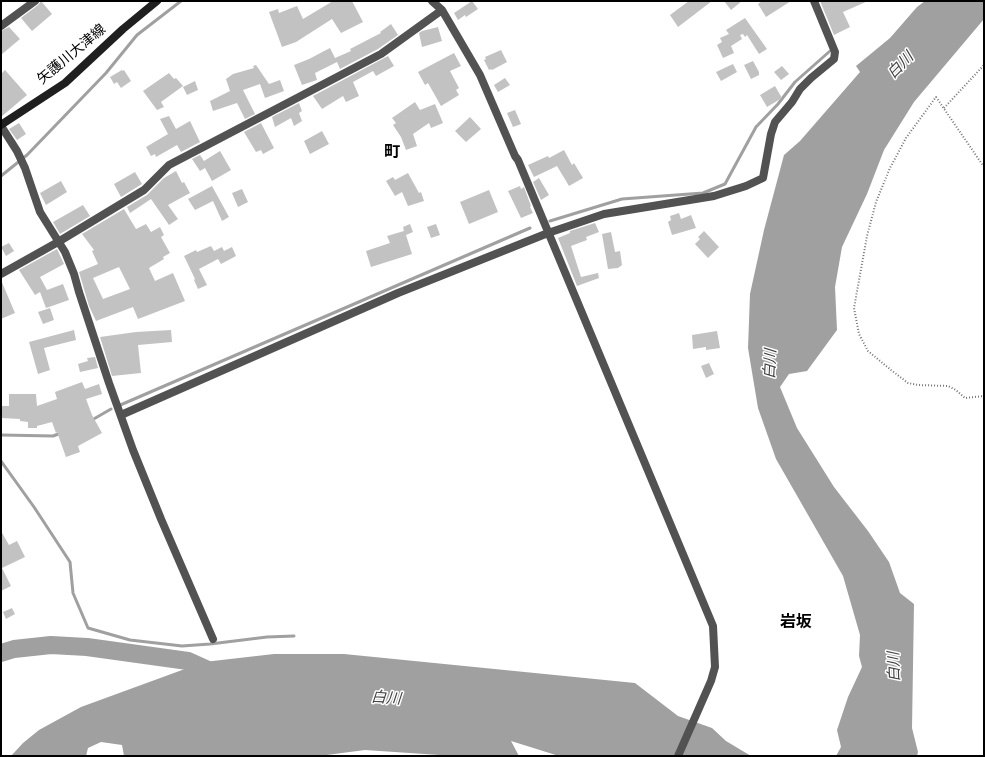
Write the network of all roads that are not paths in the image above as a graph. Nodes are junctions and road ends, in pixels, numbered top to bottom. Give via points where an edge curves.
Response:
1 (35, 1) edge
2 (157, 1) edge
3 (432, 1) edge
4 (814, 1) edge
5 (442, 10) junction
6 (1, 26) edge
7 (1, 125) edge
8 (548, 233) junction
9 (58, 242) junction
10 (1, 274) edge
11 (121, 415) junction
12 (213, 639) dead end
13 (678, 756) edge

1 - 6 street
2 - 7 main road, 矢護川大津線 via 65,83
3 - 5 street
4 - 8 street via 835,52 834,59 800,89 775,122 763,178 714,196 604,214
5 - 8 street via 480,75
5 - 9 street via 381,54 169,165 144,190
7 - 9 street via 25,168 40,212
8 - 11 street via 398,292
8 - 13 street via 712,626 715,667
9 - 10 street
9 - 11 street via 74,274
11 - 12 street via 161,519

